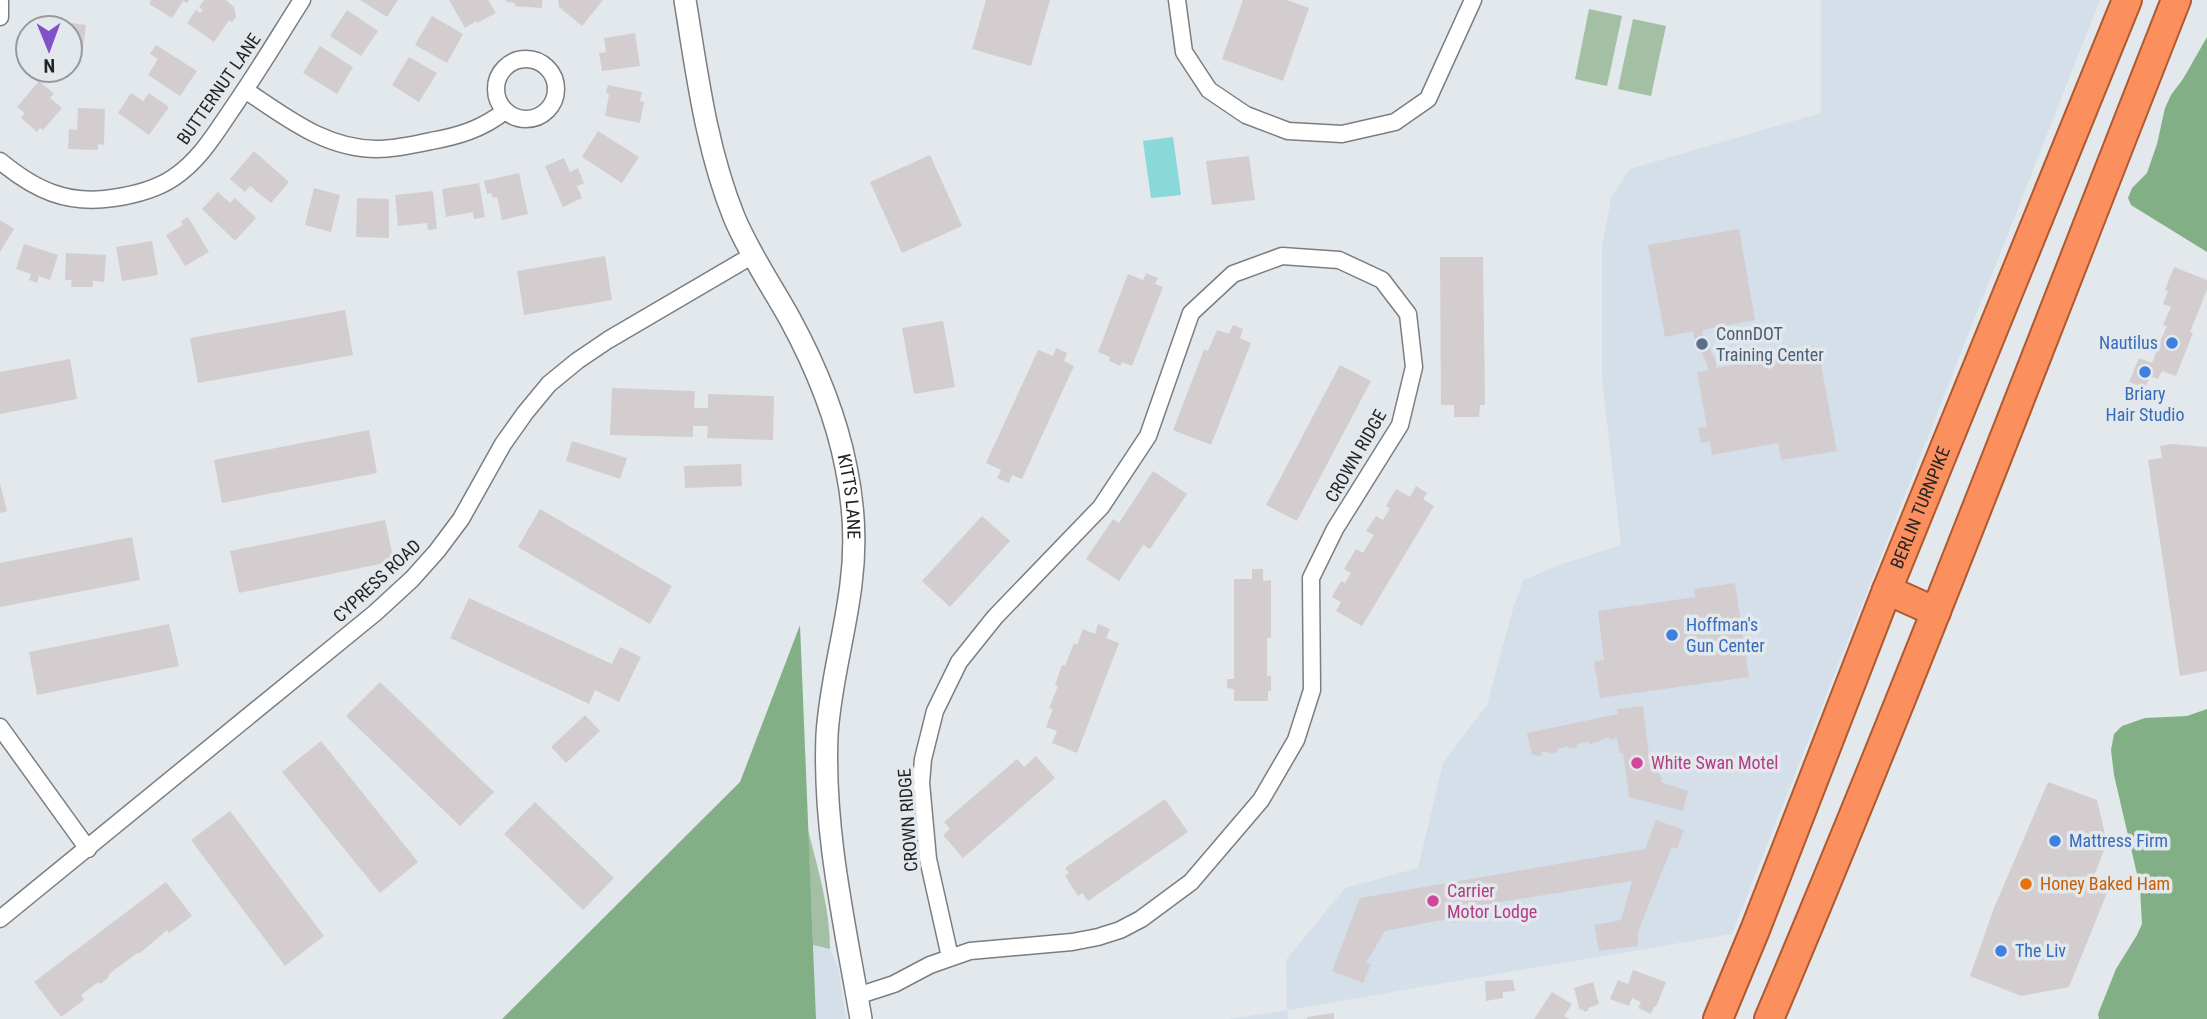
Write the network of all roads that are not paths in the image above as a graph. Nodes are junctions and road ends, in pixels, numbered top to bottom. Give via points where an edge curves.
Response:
1 (302, 0) edge
2 (685, 0) edge
3 (1177, 0) edge
4 (1473, 0) edge
5 (2127, 0) edge
6 (2176, 0) edge
7 (0, 2) edge
8 (0, 17) edge
9 (245, 90) junction
10 (505, 111) dead end
11 (0, 161) edge
12 (753, 255) junction
13 (1887, 590) junction
14 (1936, 612) junction
15 (0, 727) edge
16 (88, 849) junction
17 (0, 919) edge
18 (950, 957) junction
19 (857, 996) junction
20 (861, 1019) edge
21 (1718, 1019) edge
22 (1769, 1019) edge

1 - 9 street, BUTTERNUT LANE
2 - 12 street, KITTS LANE via 721,182
3 - 4 street via 1185,52 1209,90 1246,115 1288,131 1342,134 1395,122 1428,99
5 - 13 highway, BERLIN TURNPIKE
6 - 14 highway
7 - 8 street
9 - 10 street via 317,135 376,149 459,136
9 - 11 street, BUTTERNUT LANE via 200,153 152,190 100,201 76,200 32,184
12 - 16 street, CYPRESS ROAD via 608,340 550,384 503,444 461,519 412,579
12 - 19 street, KITTS LANE via 815,372 846,470 854,547 830,699 826,775 832,848
13 - 14 highway
13 - 21 highway, BERLIN TURNPIKE
14 - 22 highway
15 - 16 street
16 - 17 street, CYPRESS ROAD
18 - 18 street, CROWN RIDGE via 1098,937 1141,919 1191,882 1261,800 1296,740 1312,690 1311,578 1335,529 1400,425 1415,367 1408,314 1382,280 1339,260 1282,256 1233,274 1224,282 1191,313 1148,436 1101,507 995,617 959,662 935,711 921,783 929,859
18 - 19 street, CROWN RIDGE
19 - 20 street, KITTS LANE

